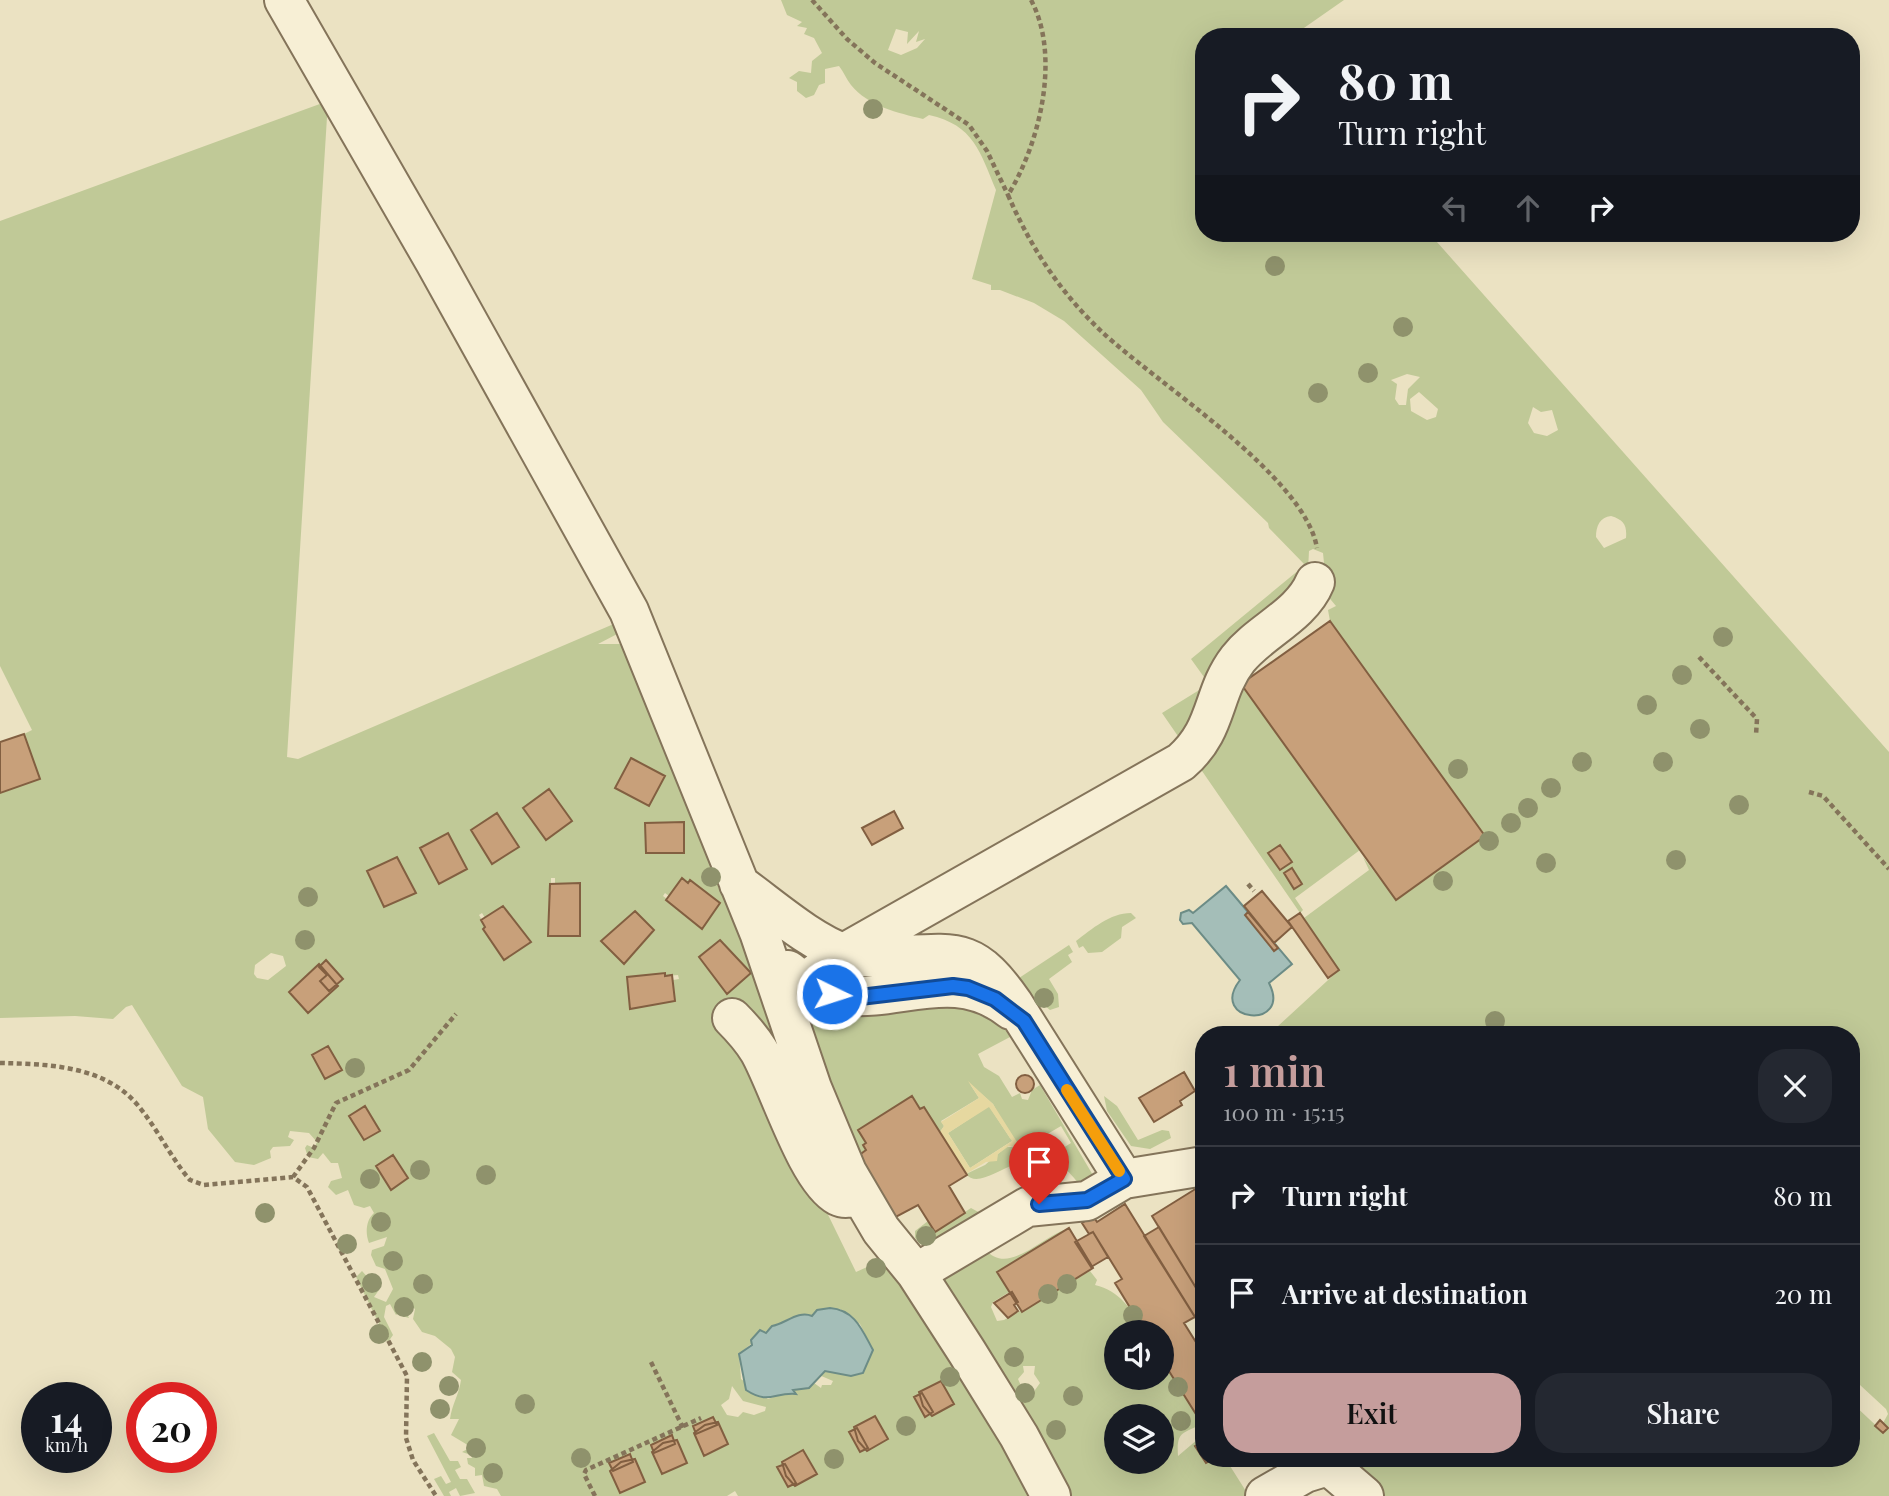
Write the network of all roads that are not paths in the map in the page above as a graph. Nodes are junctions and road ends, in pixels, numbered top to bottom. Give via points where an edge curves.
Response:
1 (284, 0) edge
2 (1315, 582) road end
3 (739, 884) junction
4 (759, 932) junction
5 (844, 953) junction
6 (802, 982) junction
7 (732, 1018) dead end
8 (790, 1021) junction
9 (1024, 1021) junction
10 (1195, 1167) edge
11 (1124, 1179) junction
12 (859, 1194) junction
13 (916, 1273) junction
14 (1318, 1467) edge
15 (1336, 1467) edge
16 (1051, 1496) edge
17 (1265, 1496) edge
18 (1364, 1496) edge

1 - 3 lane via 612,577
2 - 5 lane via 1305,599 1236,662 1205,736 1181,762
3 - 4 lane
3 - 5 lane
4 - 6 lane
4 - 8 lane
5 - 6 lane
5 - 9 lane via 871,958 936,953 964,956 996,980
6 - 8 lane via 792,999
6 - 9 lane via 846,997 968,988 995,999
7 - 12 lane via 760,1053 822,1181 839,1196
8 - 12 lane via 837,1151
9 - 11 lane
10 - 11 lane
11 - 13 lane via 1087,1200 1017,1211
12 - 13 lane
13 - 16 lane via 1019,1436
14 - 17 lane
15 - 18 lane

